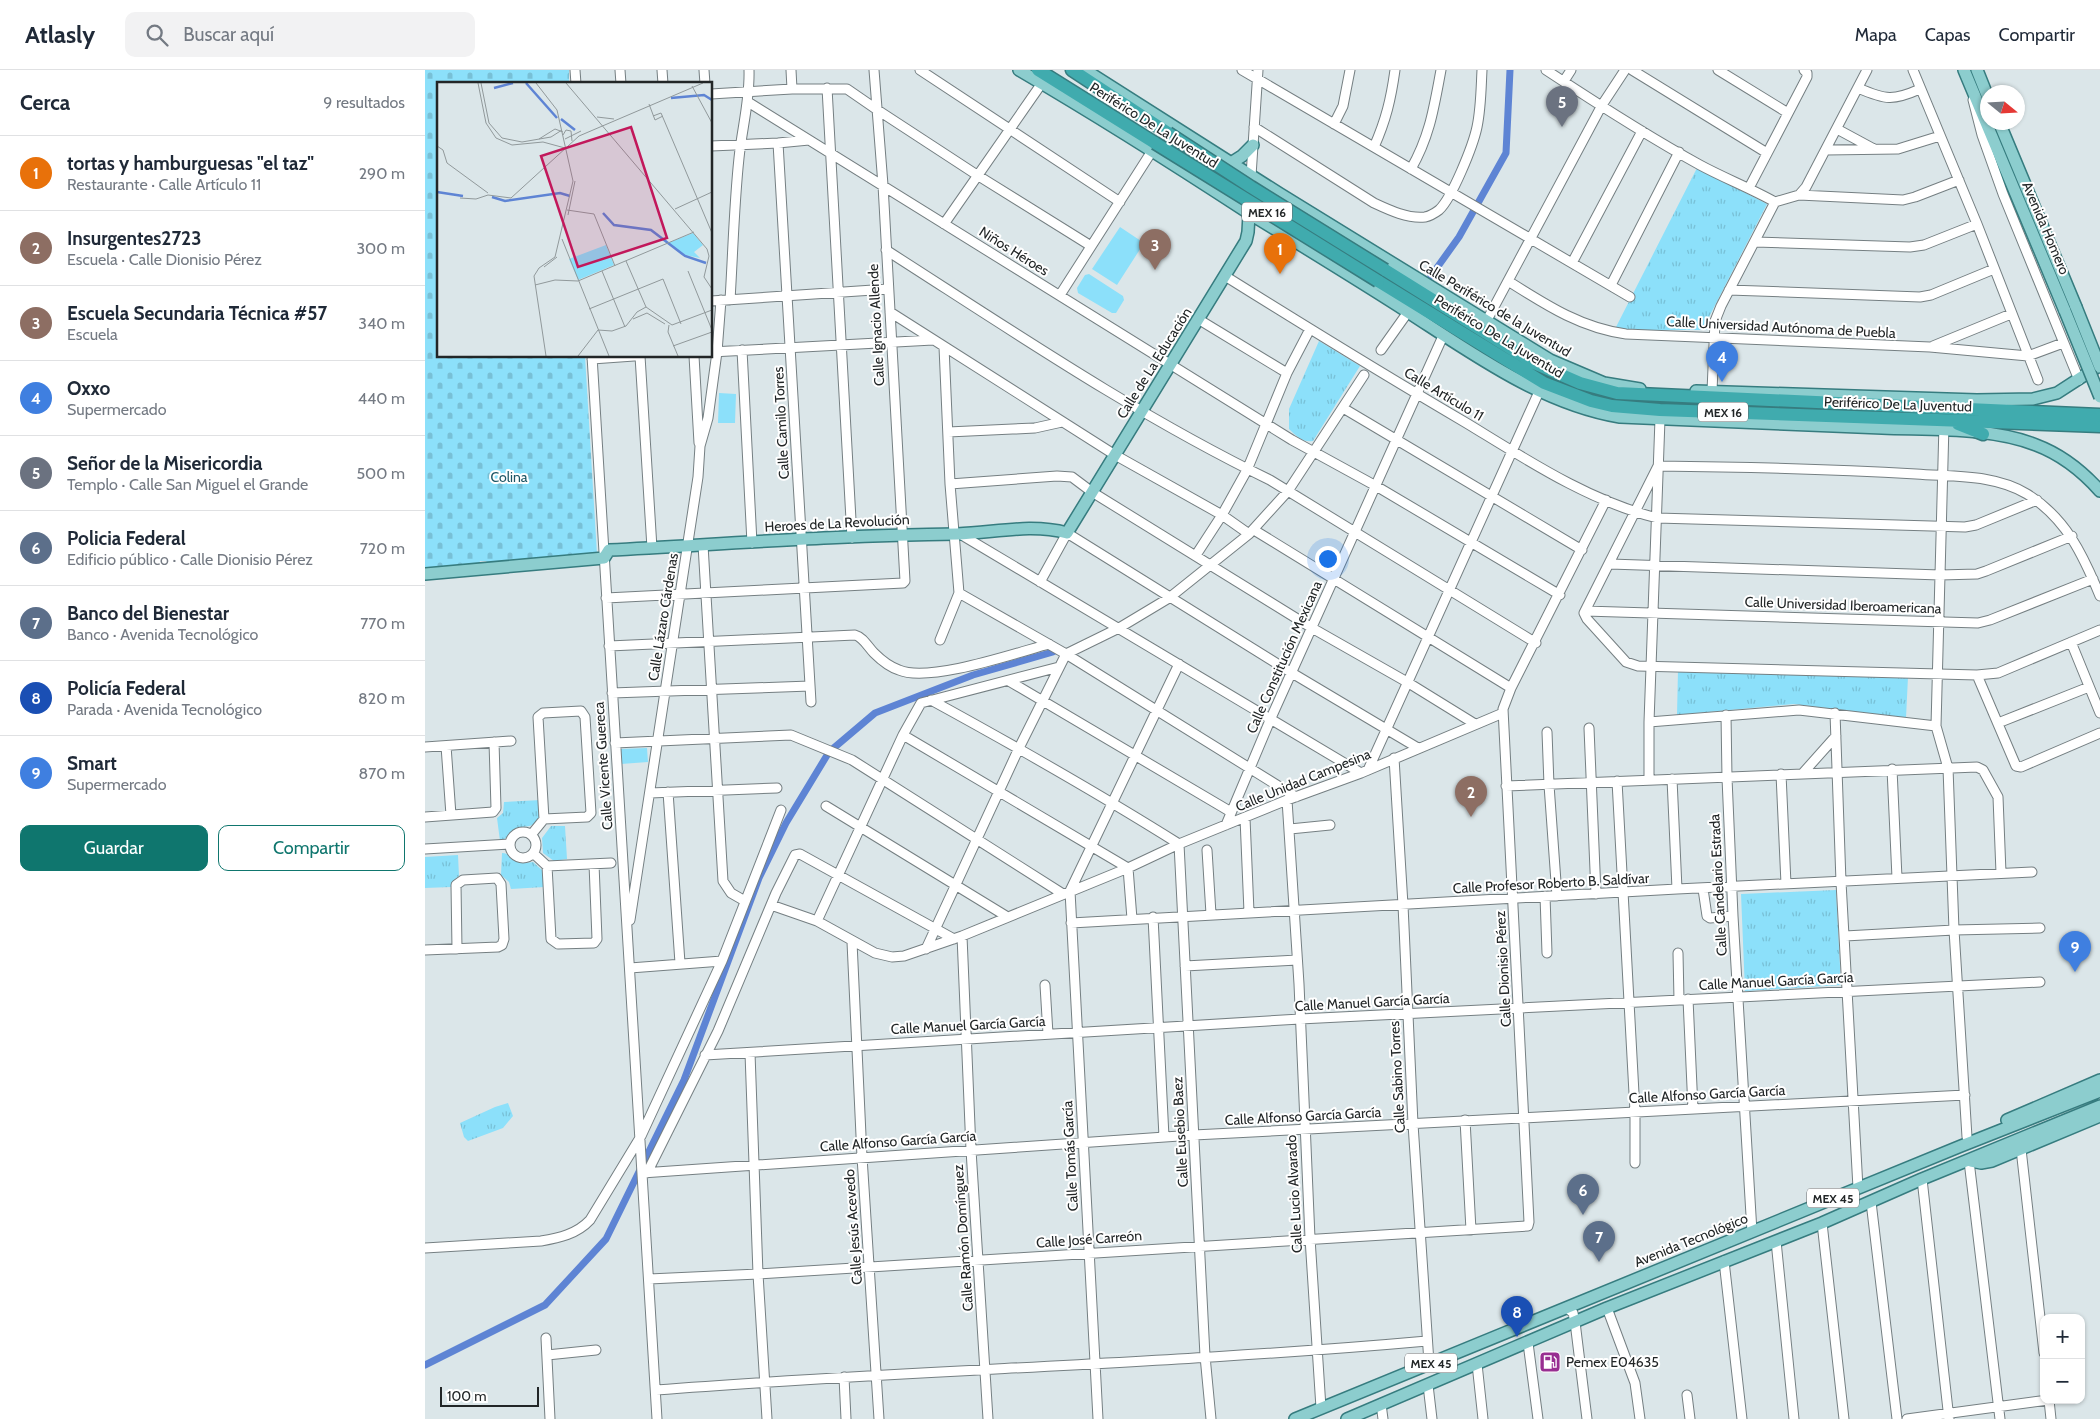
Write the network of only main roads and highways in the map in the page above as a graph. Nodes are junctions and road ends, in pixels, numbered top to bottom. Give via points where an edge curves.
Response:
1 (1019, 70) edge
2 (1072, 70) edge
3 (1085, 70) edge
4 (1964, 70) edge
5 (1977, 70) edge
6 (1041, 76) edge
7 (1983, 85) edge
8 (1072, 102) joint
9 (2002, 130) edge
10 (1253, 145) road end
11 (1154, 147) junction
12 (1233, 164) junction
13 (1251, 176) junction
14 (1218, 193) junction
15 (1279, 194) junction
16 (1249, 212) junction
17 (1267, 224) junction
18 (1247, 236) junction
19 (1382, 275) junction
20 (1502, 332) junction
21 (1526, 358) junction
22 (2100, 366) edge
23 (1542, 387) junction
24 (1868, 395) junction
25 (2100, 397) edge
26 (1977, 400) joint
27 (1853, 403) junction
28 (1705, 412) junction
29 (2100, 413) edge
30 (1665, 419) junction
31 (1946, 424) junction
32 (2096, 426) edge
33 (1983, 434) joint
34 (2100, 491) edge
35 (1069, 528) joint
36 (425, 574) edge
37 (2100, 1080) edge
38 (2100, 1091) edge
39 (2100, 1106) edge
40 (2100, 1116) edge
41 (1964, 1141) junction
42 (1969, 1160) junction
43 (1295, 1419) edge
44 (1347, 1419) edge

1 - 6 main road
2 - 19 highway, Periférico De La Juventud / MEX 16, bridge
3 - 12 main road, Calle Periférico de la Juventud
4 - 25 main road, Avenida Homero, bridge
5 - 7 main road
6 - 8 highway
6 - 11 highway, Periférico De La Juventud / MEX 16
8 - 11 main road
9 - 22 main road, Avenida Homero, bridge
10 - 12 main road
11 - 14 main road
11 - 19 highway, Periférico De La Juventud / MEX 16, bridge
12 - 13 main road, Calle Periférico de la Juventud
12 - 14 main road via 1235,174 1231,184
13 - 15 main road, Calle Periférico de la Juventud
13 - 16 main road, Calle de La Educación
14 - 16 main road
15 - 17 main road via 1267,205
15 - 20 main road, Calle Periférico de la Juventud
16 - 17 main road
16 - 18 main road, Calle de La Educación
17 - 18 main road
17 - 23 main road via 1443,336
18 - 35 main road, Calle de La Educación
19 - 21 highway, Periférico De La Juventud / MEX 16
19 - 23 highway, Periférico De La Juventud / MEX 16
20 - 21 highway
20 - 24 main road, Calle Periférico de la Juventud via 1549,360 1604,383 1636,388
21 - 27 highway, Periférico De La Juventud / MEX 16 via 1580,383 1617,393
22 - 26 main road, Periférico De La Juventud via 2057,393 2039,399
23 - 28 highway, Periférico De La Juventud / MEX 16 via 1612,406
23 - 30 main road via 1587,409 1608,415
24 - 26 main road, Calle Periférico de la Juventud
24 - 27 highway
27 - 29 highway, Periférico De La Juventud / MEX 16
28 - 30 highway
28 - 31 highway, Periférico De La Juventud / MEX 16
30 - 31 main road
31 - 32 highway, Periférico De La Juventud / MEX 16
31 - 33 highway
33 - 34 main road via 2037,445 2071,465
35 - 36 main road, Heroes de La Revolución via 609,550 603,558
37 - 41 main road
38 - 41 main road, Avenida Tecnológico / MEX 45
39 - 42 main road, MEX 45
40 - 42 main road via 1992,1161
41 - 43 main road, Avenida Tecnológico / MEX 45 via 1859,1188
42 - 44 main road, MEX 45 via 1822,1223 1607,1308

